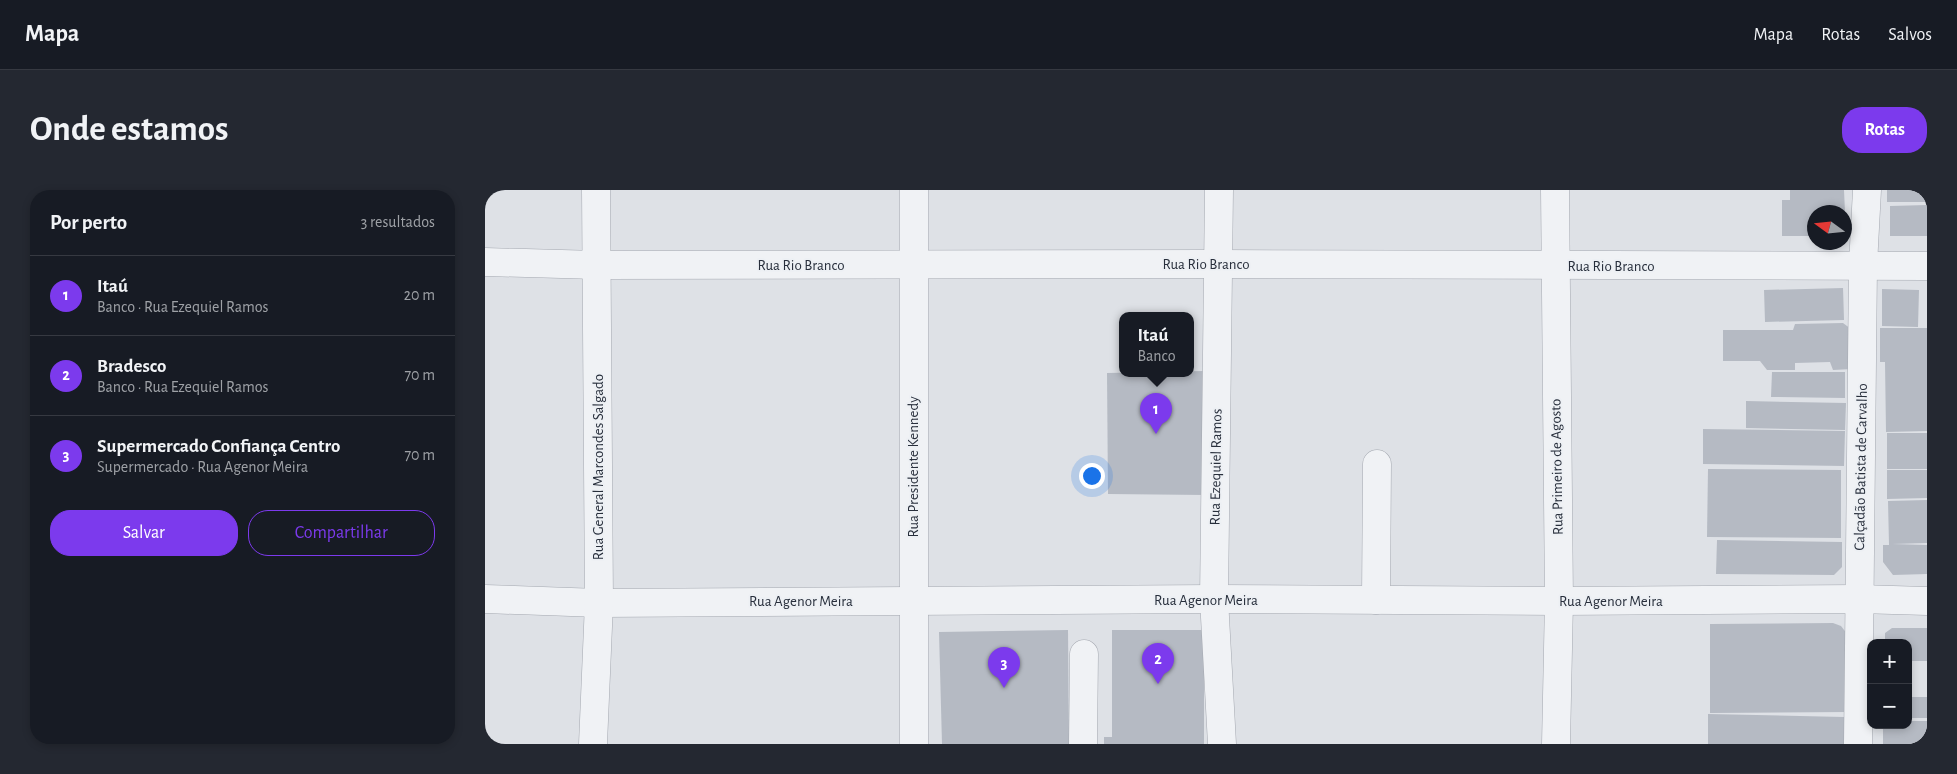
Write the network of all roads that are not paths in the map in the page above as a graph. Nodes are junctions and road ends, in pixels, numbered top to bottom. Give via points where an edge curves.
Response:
1 (596, 190) edge
2 (914, 190) edge
3 (1219, 190) edge
4 (1555, 190) edge
5 (1867, 190) edge
6 (485, 262) edge
7 (1218, 264) junction
8 (597, 265) junction
9 (913, 265) junction
10 (1863, 265) junction
11 (1555, 266) junction
12 (1927, 266) edge
13 (1377, 464) dead end
14 (485, 599) edge
15 (1214, 599) junction
16 (1859, 599) junction
17 (1376, 600) junction
18 (913, 601) junction
19 (1559, 601) junction
20 (1927, 601) edge
21 (599, 603) junction
22 (1084, 654) dead end
23 (593, 744) edge
24 (914, 744) edge
25 (1083, 744) edge
26 (1222, 744) edge
27 (1556, 744) edge
28 (1858, 744) edge

1 - 8 street, Rua General Marcondes Salgado
2 - 9 street, Rua Presidente Kennedy
3 - 7 street, Rua Ezequiel Ramos
4 - 11 street, Rua Primeiro de Agosto
5 - 10 street, Calçadão Batista de Carvalho
6 - 8 street, Rua Rio Branco
7 - 9 street, Rua Rio Branco
7 - 11 street, Rua Rio Branco
7 - 15 street, Rua Ezequiel Ramos
8 - 9 street, Rua Rio Branco
8 - 21 street, Rua General Marcondes Salgado
9 - 18 street, Rua Presidente Kennedy
10 - 11 street, Rua Rio Branco
10 - 12 street, Rua Rio Branco
10 - 16 street, Calçadão Batista de Carvalho
11 - 19 street, Rua Primeiro de Agosto
13 - 17 street
14 - 21 street, Rua Agenor Meira
15 - 17 street, Rua Agenor Meira
15 - 18 street, Rua Agenor Meira
15 - 26 street, Rua Ezequiel Ramos
16 - 19 street, Rua Agenor Meira
16 - 20 street, Rua Agenor Meira
16 - 28 street, Calçadão Batista de Carvalho
17 - 19 street, Rua Agenor Meira
18 - 21 street, Rua Agenor Meira
18 - 24 street, Rua Presidente Kennedy
19 - 27 street, Rua Primeiro de Agosto
21 - 23 street, Rua General Marcondes Salgado
22 - 25 street

